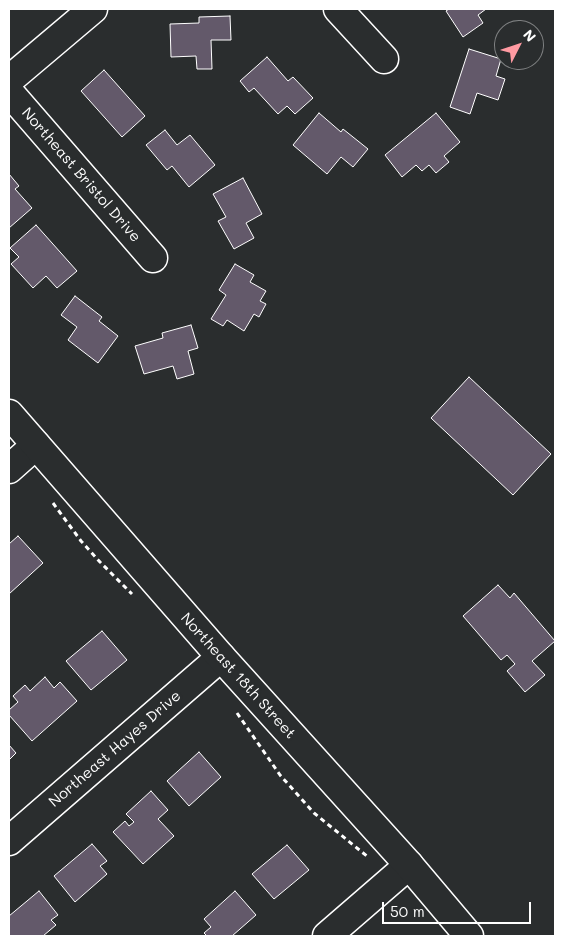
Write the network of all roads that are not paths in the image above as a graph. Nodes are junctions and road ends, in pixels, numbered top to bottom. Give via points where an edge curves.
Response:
1 (93, 9) edge
2 (338, 9) edge
3 (384, 58) dead end
4 (9, 80) edge
5 (9, 92) edge
6 (153, 258) dead end
7 (9, 414) edge
8 (36, 445) junction
9 (9, 469) edge
10 (220, 657) junction
11 (9, 841) edge
12 (409, 865) junction
13 (327, 936) edge
14 (469, 936) edge

1 - 4 street
2 - 3 street
5 - 6 street, Northeast Bristol Drive
7 - 8 street, Northeast 18th Street
8 - 9 street
8 - 10 street, Northeast 18th Street
10 - 11 street, Northeast Hayes Drive
10 - 12 street, Northeast 18th Street
12 - 13 street
12 - 14 street, Northeast 18th Street

